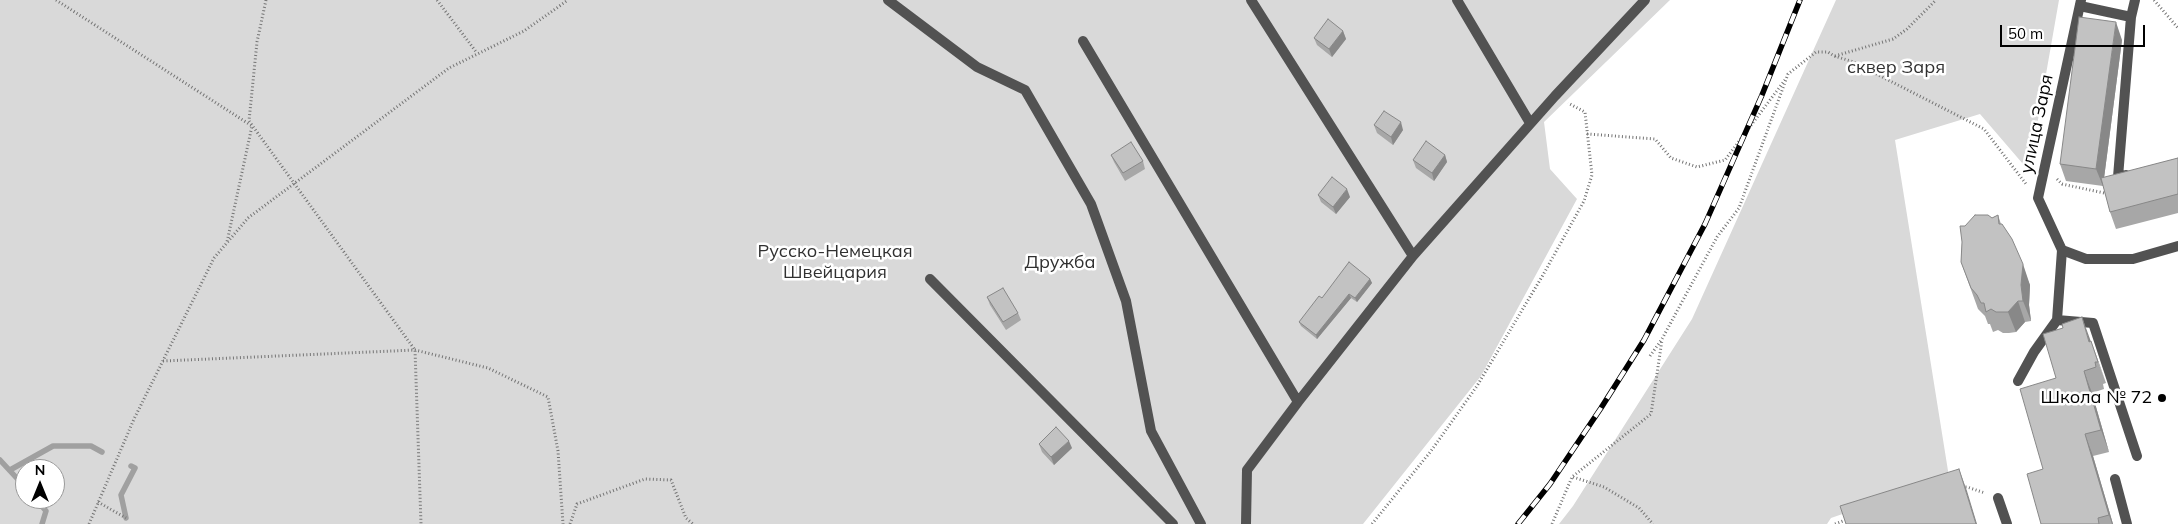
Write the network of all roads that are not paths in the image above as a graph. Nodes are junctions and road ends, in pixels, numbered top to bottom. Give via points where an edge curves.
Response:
1 (888, 0) edge
2 (1251, 0) edge
3 (1457, 0) edge
4 (1645, 0) edge
5 (2134, 0) edge
6 (2080, 3) edge
7 (2131, 17) junction
8 (1083, 41) dead end
9 (1530, 123) junction
10 (2135, 173) edge
11 (2178, 246) edge
12 (2062, 250) junction
13 (1413, 256) junction
14 (930, 279) dead end
15 (2057, 320) junction
16 (2018, 381) dead end
17 (1298, 402) junction
18 (2137, 456) dead end
19 (2115, 478) dead end
20 (1998, 498) road end
21 (1173, 524) edge
22 (1201, 524) edge
23 (1246, 524) edge
24 (2007, 524) edge
25 (2127, 524) edge

1 - 22 street via 977,66 1025,90 1090,204 1126,301 1151,431
2 - 13 street
3 - 9 street
4 - 9 street
5 - 7 street
6 - 7 street
6 - 12 street, улица Заря via 2038,198
7 - 10 street via 2118,177
8 - 17 street
9 - 13 street
11 - 12 street via 2133,258 2086,259
12 - 15 street
13 - 17 street
14 - 21 street
15 - 16 street
15 - 18 street via 2093,323
17 - 23 street via 1247,470
19 - 25 street
20 - 24 street

